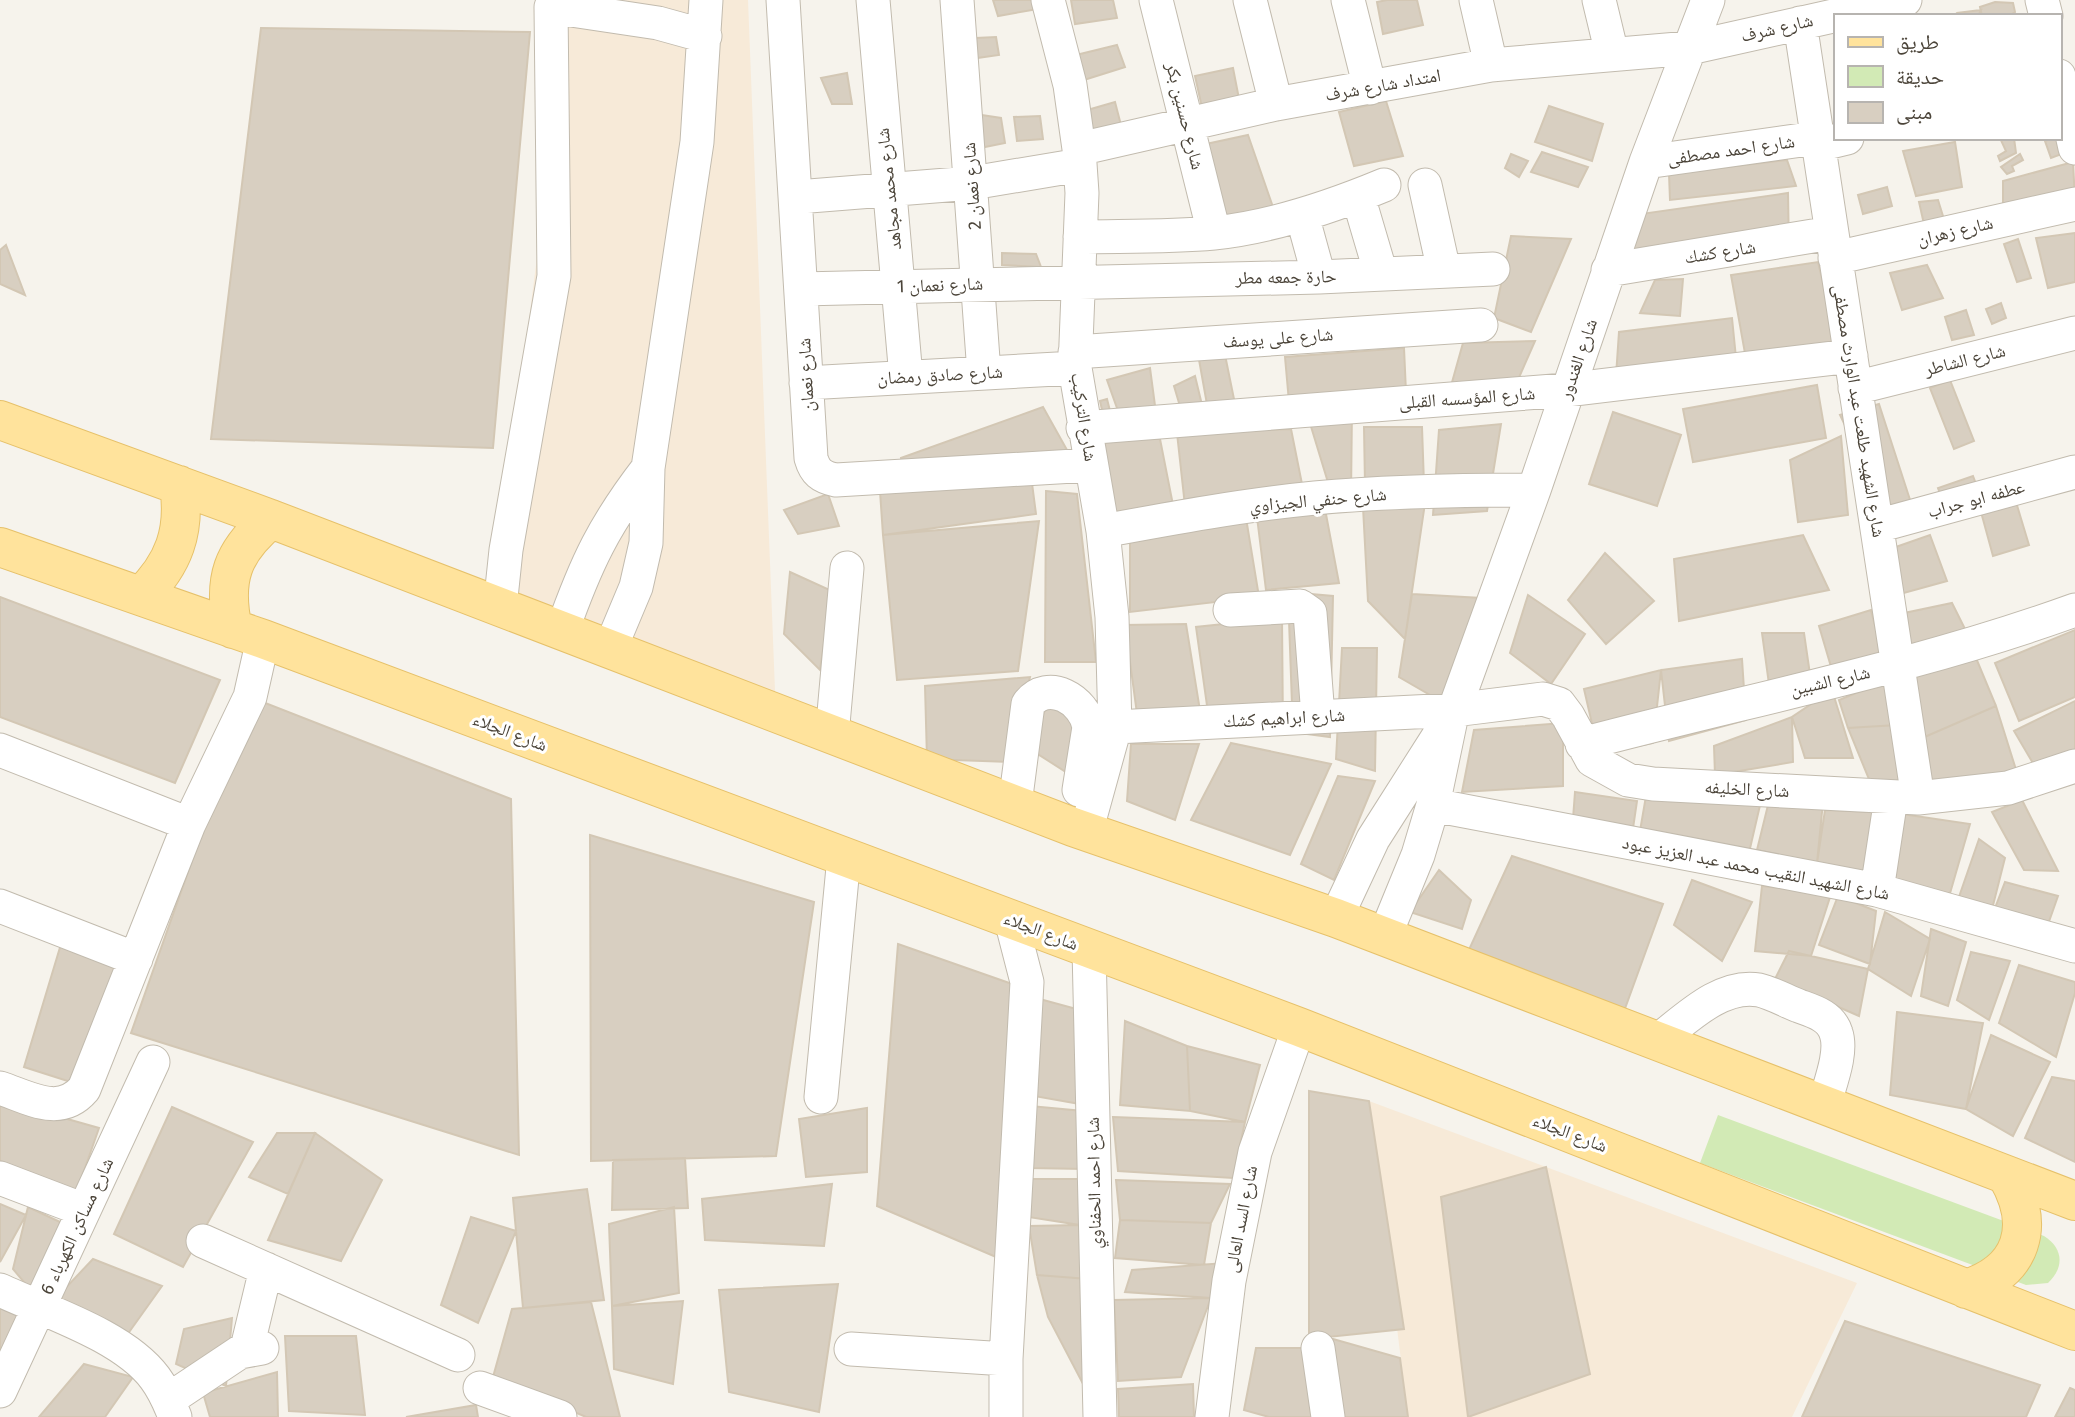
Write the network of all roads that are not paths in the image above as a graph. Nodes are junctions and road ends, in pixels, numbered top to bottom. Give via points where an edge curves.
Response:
1 (706, 0) edge
2 (783, 0) edge
3 (873, 0) edge
4 (957, 0) edge
5 (1048, 0) edge
6 (1156, 0) edge
7 (1250, 0) edge
8 (1348, 0) edge
9 (1476, 0) edge
10 (1599, 0) edge
11 (1708, 0) edge
12 (1905, 0) edge
13 (1841, 14) edge
14 (1834, 16) edge
15 (1800, 23) junction
16 (705, 36) junction
17 (1690, 48) junction
18 (1612, 54) junction
19 (1491, 65) junction
20 (2064, 87) edge
21 (1370, 88) junction
22 (1276, 104) junction
23 (1185, 123) junction
24 (1827, 140) edge
25 (2075, 148) edge
26 (1080, 157) junction
27 (1646, 162) junction
28 (972, 183) junction
29 (1425, 185) dead end
30 (888, 192) junction
31 (797, 197) junction
32 (2075, 204) edge
33 (1302, 215) junction
34 (1214, 233) junction
35 (1080, 237) junction
36 (1833, 246) junction
37 (1493, 269) dead end
38 (1608, 270) junction
39 (1444, 271) junction
40 (1381, 274) junction
41 (1319, 277) junction
42 (1079, 281) junction
43 (979, 284) junction
44 (899, 286) junction
45 (801, 289) junction
46 (1481, 324) dead end
47 (2075, 332) edge
48 (1075, 360) junction
49 (1853, 372) junction
50 (984, 373) junction
51 (906, 377) junction
52 (806, 383) junction
53 (1566, 390) junction
54 (0, 420) edge
55 (1083, 428) junction
56 (1091, 465) junction
57 (648, 468) junction
58 (2075, 472) edge
59 (180, 485) junction
60 (1534, 490) junction
61 (271, 519) junction
62 (1877, 526) junction
63 (1103, 531) junction
64 (0, 547) edge
65 (846, 568) dead end
66 (141, 596) junction
67 (500, 607) junction
68 (1230, 610) dead end
69 (2075, 610) edge
70 (562, 631) junction
71 (248, 634) junction
72 (610, 649) junction
73 (1898, 665) junction
74 (1452, 714) junction
75 (1318, 716) junction
76 (1115, 727) junction
77 (832, 735) junction
78 (1582, 744) junction
79 (0, 750) edge
80 (2072, 777) edge
81 (1904, 798) junction
82 (1015, 804) junction
83 (1433, 805) junction
84 (189, 824) junction
85 (1079, 829) junction
86 (844, 857) junction
87 (1877, 890) junction
88 (0, 906) edge
89 (1336, 918) junction
90 (1012, 920) junction
91 (1384, 938) junction
92 (2075, 947) edge
93 (1089, 949) junction
94 (136, 959) junction
95 (1299, 1027) junction
96 (1656, 1042) junction
97 (153, 1062) dead end
98 (0, 1088) edge
99 (821, 1097) dead end
100 (1824, 1107) junction
101 (2007, 1176) junction
102 (0, 1178) edge
103 (2075, 1200) edge
104 (84, 1210) junction
105 (204, 1241) dead end
106 (266, 1269) junction
107 (1966, 1289) junction
108 (0, 1290) edge
109 (38, 1308) junction
110 (2075, 1331) edge
111 (1318, 1348) dead end
112 (851, 1349) dead end
113 (458, 1355) dead end
114 (1006, 1359) junction
115 (480, 1388) dead end
116 (0, 1391) edge
117 (172, 1409) edge
118 (560, 1417) edge
119 (1006, 1417) edge
120 (1100, 1417) edge
121 (1212, 1417) edge
122 (1328, 1417) edge

1 - 16 street
2 - 31 street, شارع نعمان
3 - 30 street, شارع محمد مجاهد
4 - 28 street, شارع نعمان 2
5 - 26 street, شارع التركيب via 1070,85
6 - 23 street, شارع حسنين بكر
7 - 22 street
8 - 21 street
9 - 19 street
10 - 18 street
11 - 17 street, شارع الغندور
12 - 13 street, شارع شرف
14 - 15 street, شارع شرف
15 - 17 street, شارع شرف
15 - 24 street, شارع الشهيد طلعت عبد الوارث مصطفى
16 - 57 street via 697,142
16 - 67 street via 658,23 551,7 554,276
17 - 18 street, امتداد شارع شرف
17 - 27 street, شارع الغندور
18 - 19 street, امتداد شارع شرف
19 - 21 street, امتداد شارع شرف
20 - 25 street
21 - 22 street, امتداد شارع شرف
22 - 23 street, امتداد شارع شرف
23 - 26 street, امتداد شارع شرف
23 - 34 street, شارع حسنين بكر
24 - 27 street, شارع احمد مصطفى
24 - 36 street, شارع الشهيد طلعت عبد الوارث مصطفى
26 - 28 street, امتداد شارع شرف
26 - 35 street, شارع التركيب
27 - 38 street, شارع الغندور
28 - 30 street, امتداد شارع شرف
28 - 43 street, شارع نعمان 2
29 - 39 street
30 - 31 street, امتداد شارع شرف
30 - 44 street, شارع محمد مجاهد
31 - 45 street, شارع نعمان
32 - 36 street, شارع زهران
33 - 34 street
33 - 40 street via 1371,191
33 - 41 street
34 - 35 street
35 - 42 street, شارع التركيب
36 - 38 street, شارع كشك
36 - 49 street, شارع الشهيد طلعت عبد الوارث مصطفى
37 - 39 street, حارة جمعه مطر
38 - 53 street, شارع الغندور
39 - 40 street, حارة جمعه مطر
40 - 41 street, حارة جمعه مطر
41 - 42 street, حارة جمعه مطر
42 - 43 street, شارع نعمان 1
42 - 48 street, شارع التركيب
43 - 44 street, شارع نعمان 1
43 - 50 street, شارع نعمان 2
44 - 45 street, شارع نعمان 1
44 - 51 street, شارع محمد مجاهد
45 - 52 street, شارع نعمان
46 - 48 street, شارع على يوسف
47 - 49 street, شارع الشاطر
48 - 50 street, شارع صادق رمضان
48 - 55 street, شارع التركيب
49 - 53 street, شارع المؤسسه القبلى
49 - 62 street, شارع الشهيد طلعت عبد الوارث مصطفى
50 - 51 street, شارع صادق رمضان
51 - 52 street, شارع صادق رمضان
52 - 56 street, شارع نعمان via 811,458 814,470 824,478
53 - 55 street, شارع المؤسسه القبلى
53 - 60 street, شارع الغندور
54 - 59 main road
55 - 56 street, شارع التركيب
56 - 63 street, شارع التركيب
57 - 70 street via 605,527 585,565
57 - 72 street via 646,543 636,587
58 - 62 street, عطفه ابو جراب
59 - 61 main road
59 - 66 main road via 183,509 173,558
60 - 63 street, شارع حنفي الجيزاوي via 1314,498
60 - 74 street, شارع الغندور
61 - 67 main road
61 - 71 main road via 244,545 229,580 228,605
62 - 73 street, شارع الشهيد طلعت عبد الوارث مصطفى
63 - 76 street, شارع التركيب via 1112,617
64 - 66 main road, شارع الجلاء
65 - 77 street
66 - 71 main road, شارع الجلاء
67 - 70 main road
68 - 75 street via 1300,606 1310,613
69 - 73 street, شارع الشبين via 1993,640
70 - 72 main road
71 - 84 street via 250,697
71 - 86 main road, شارع الجلاء
72 - 77 main road
73 - 78 street, شارع الشبين
73 - 81 street, شارع الشهيد طلعت عبد الوارث مصطفى
74 - 75 street, شارع ابراهيم كشك
74 - 78 street, شارع الخليفه via 1543,699 1559,704
74 - 83 street, شارع الغندور
74 - 89 street, شارع الغندور via 1373,839
75 - 76 street, شارع ابراهيم كشك
76 - 85 street, شارع التركيب
77 - 82 main road
78 - 81 street, شارع الخليفه via 1592,760 1628,780
79 - 84 street
80 - 81 street, شارع الخليفه
81 - 87 street, شارع الشهيد طلعت عبد الوارث مصطفى
82 - 85 main road
82 - 85 street via 1028,704 1036,694 1051,690 1076,703 1089,727
83 - 87 street, شارع الشهيد النقيب محمد عبد العزيز عبود
83 - 91 street, شارع الغندور
84 - 94 street
85 - 89 main road
86 - 90 main road, شارع الجلاء
86 - 99 street
87 - 92 street, شارع الشهيد النقيب محمد عبد العزيز عبود
88 - 94 street
89 - 91 main road
90 - 93 main road, شارع الجلاء
90 - 114 street via 1027,982
91 - 96 main road
93 - 95 main road, شارع الجلاء
93 - 120 street, شارع احمد الحفناوي
94 - 98 street via 84,1089 76,1098 54,1105
95 - 107 main road, شارع الجلاء
95 - 121 street, شارع السد العالى via 1255,1152 1229,1280
96 - 100 main road
96 - 100 street via 1711,1001 1758,990 1819,1014 1836,1033 1838,1046
97 - 104 street, شارع مساكن الكهرباء 6
100 - 101 main road
101 - 103 main road
101 - 107 main road via 2020,1198 2024,1222 2019,1246 2006,1267 1986,1282
102 - 104 street
104 - 109 street, شارع مساكن الكهرباء 6
105 - 106 street
106 - 113 street
106 - 117 street via 254,1348
107 - 110 main road, شارع الجلاء
108 - 109 street
109 - 116 street, شارع مساكن الكهرباء 6
109 - 117 street via 137,1359 155,1378
111 - 122 street
112 - 114 street
114 - 119 street
115 - 118 street

